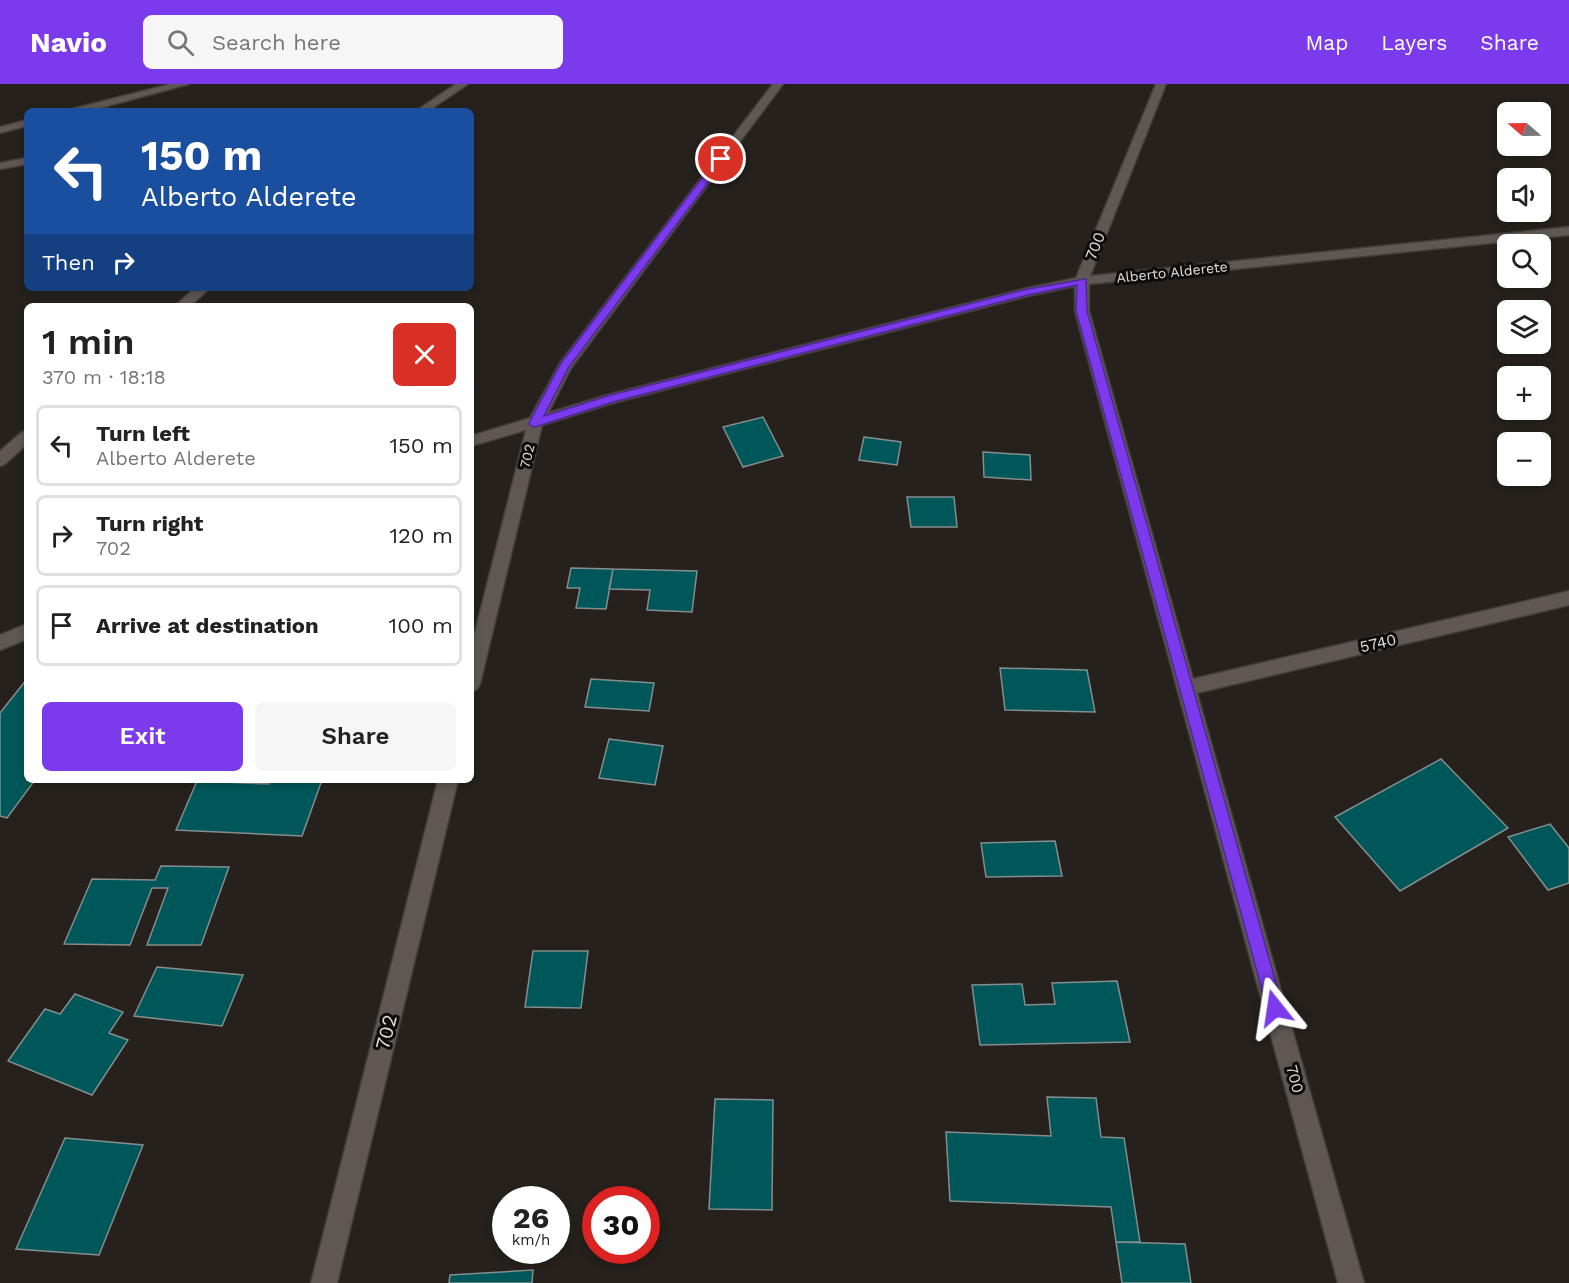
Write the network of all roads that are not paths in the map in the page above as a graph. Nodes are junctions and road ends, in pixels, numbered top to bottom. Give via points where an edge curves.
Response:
1 (184, 84) edge
2 (463, 84) edge
3 (778, 84) edge
4 (1161, 84) edge
5 (88, 108) edge
6 (426, 108) edge
7 (24, 124) edge
8 (0, 130) edge
9 (24, 162) edge
10 (0, 166) edge
11 (1569, 231) edge
12 (1082, 281) junction
13 (200, 291) edge
14 (186, 303) edge
15 (535, 423) junction
16 (24, 439) edge
17 (474, 440) edge
18 (0, 460) edge
19 (1569, 598) edge
20 (24, 632) edge
21 (0, 643) edge
22 (474, 672) edge
23 (1187, 688) junction
24 (447, 783) edge
25 (324, 1283) edge
26 (1351, 1283) edge

1 - 5 street
2 - 6 street
3 - 15 street, 702 via 565,366
4 - 12 street, 700
7 - 8 street
9 - 10 street
11 - 12 street, Alberto Alderete
12 - 15 street, Alberto Alderete via 611,399
12 - 23 street, 700 via 1082,311
13 - 14 street
15 - 17 street, Alberto Alderete
15 - 22 street, 702
16 - 18 street
19 - 23 street, 5740
20 - 21 street
23 - 26 street, 700
24 - 25 street, 702

